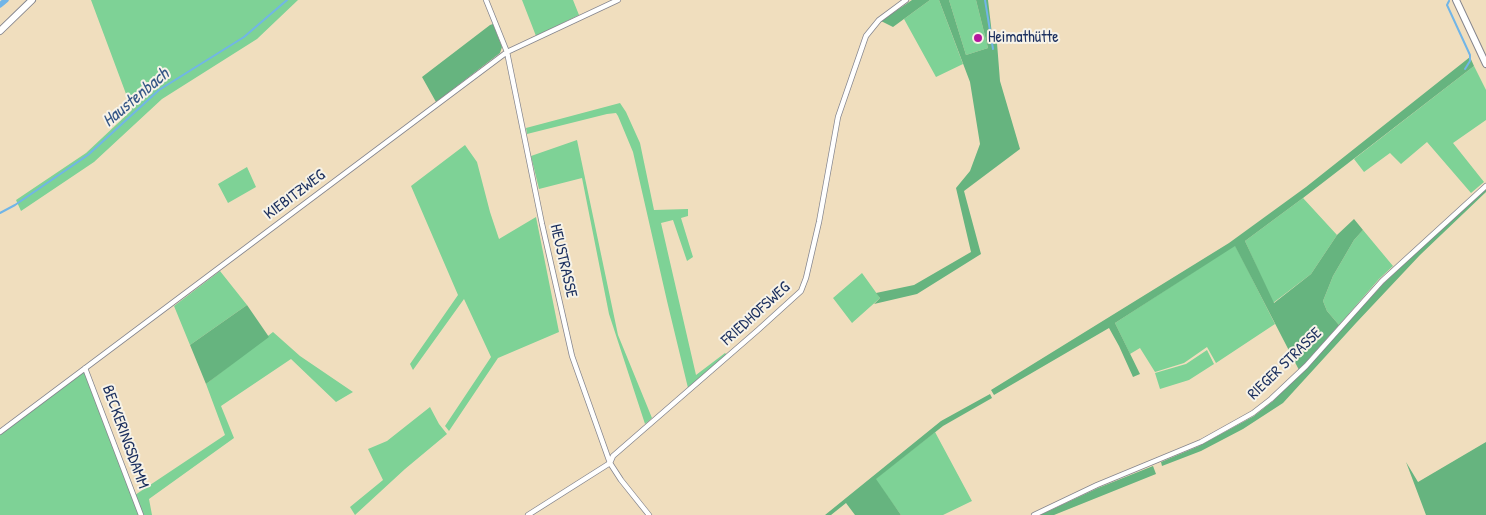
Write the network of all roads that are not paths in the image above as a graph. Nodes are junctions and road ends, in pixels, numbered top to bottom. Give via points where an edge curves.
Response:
1 (32, 0) edge
2 (486, 0) edge
3 (618, 0) edge
4 (906, 0) edge
5 (1456, 0) edge
6 (0, 31) edge
7 (507, 52) junction
8 (1486, 64) edge
9 (1486, 186) edge
10 (85, 368) junction
11 (0, 432) edge
12 (610, 462) junction
13 (141, 515) edge
14 (528, 515) edge
15 (649, 515) edge
16 (1034, 515) edge

1 - 6 street
2 - 7 street, HEUSTRASSE
3 - 7 street, KIEBITZWEG
4 - 12 street, FRIEDHOFSWEG via 879,20 866,36 838,117 819,222 801,291 612,456
5 - 8 street
7 - 10 street, KIEBITZWEG
7 - 12 street, HEUSTRASSE via 572,356
9 - 16 street, RIEGER STRASSE via 1382,281 1306,366 1253,413 1201,442
10 - 11 street, KIEBITZWEG
10 - 13 street, BECKERINGSDAMM
12 - 14 street, FRIEDHOFSWEG
12 - 15 street, HEUSTRASSE

